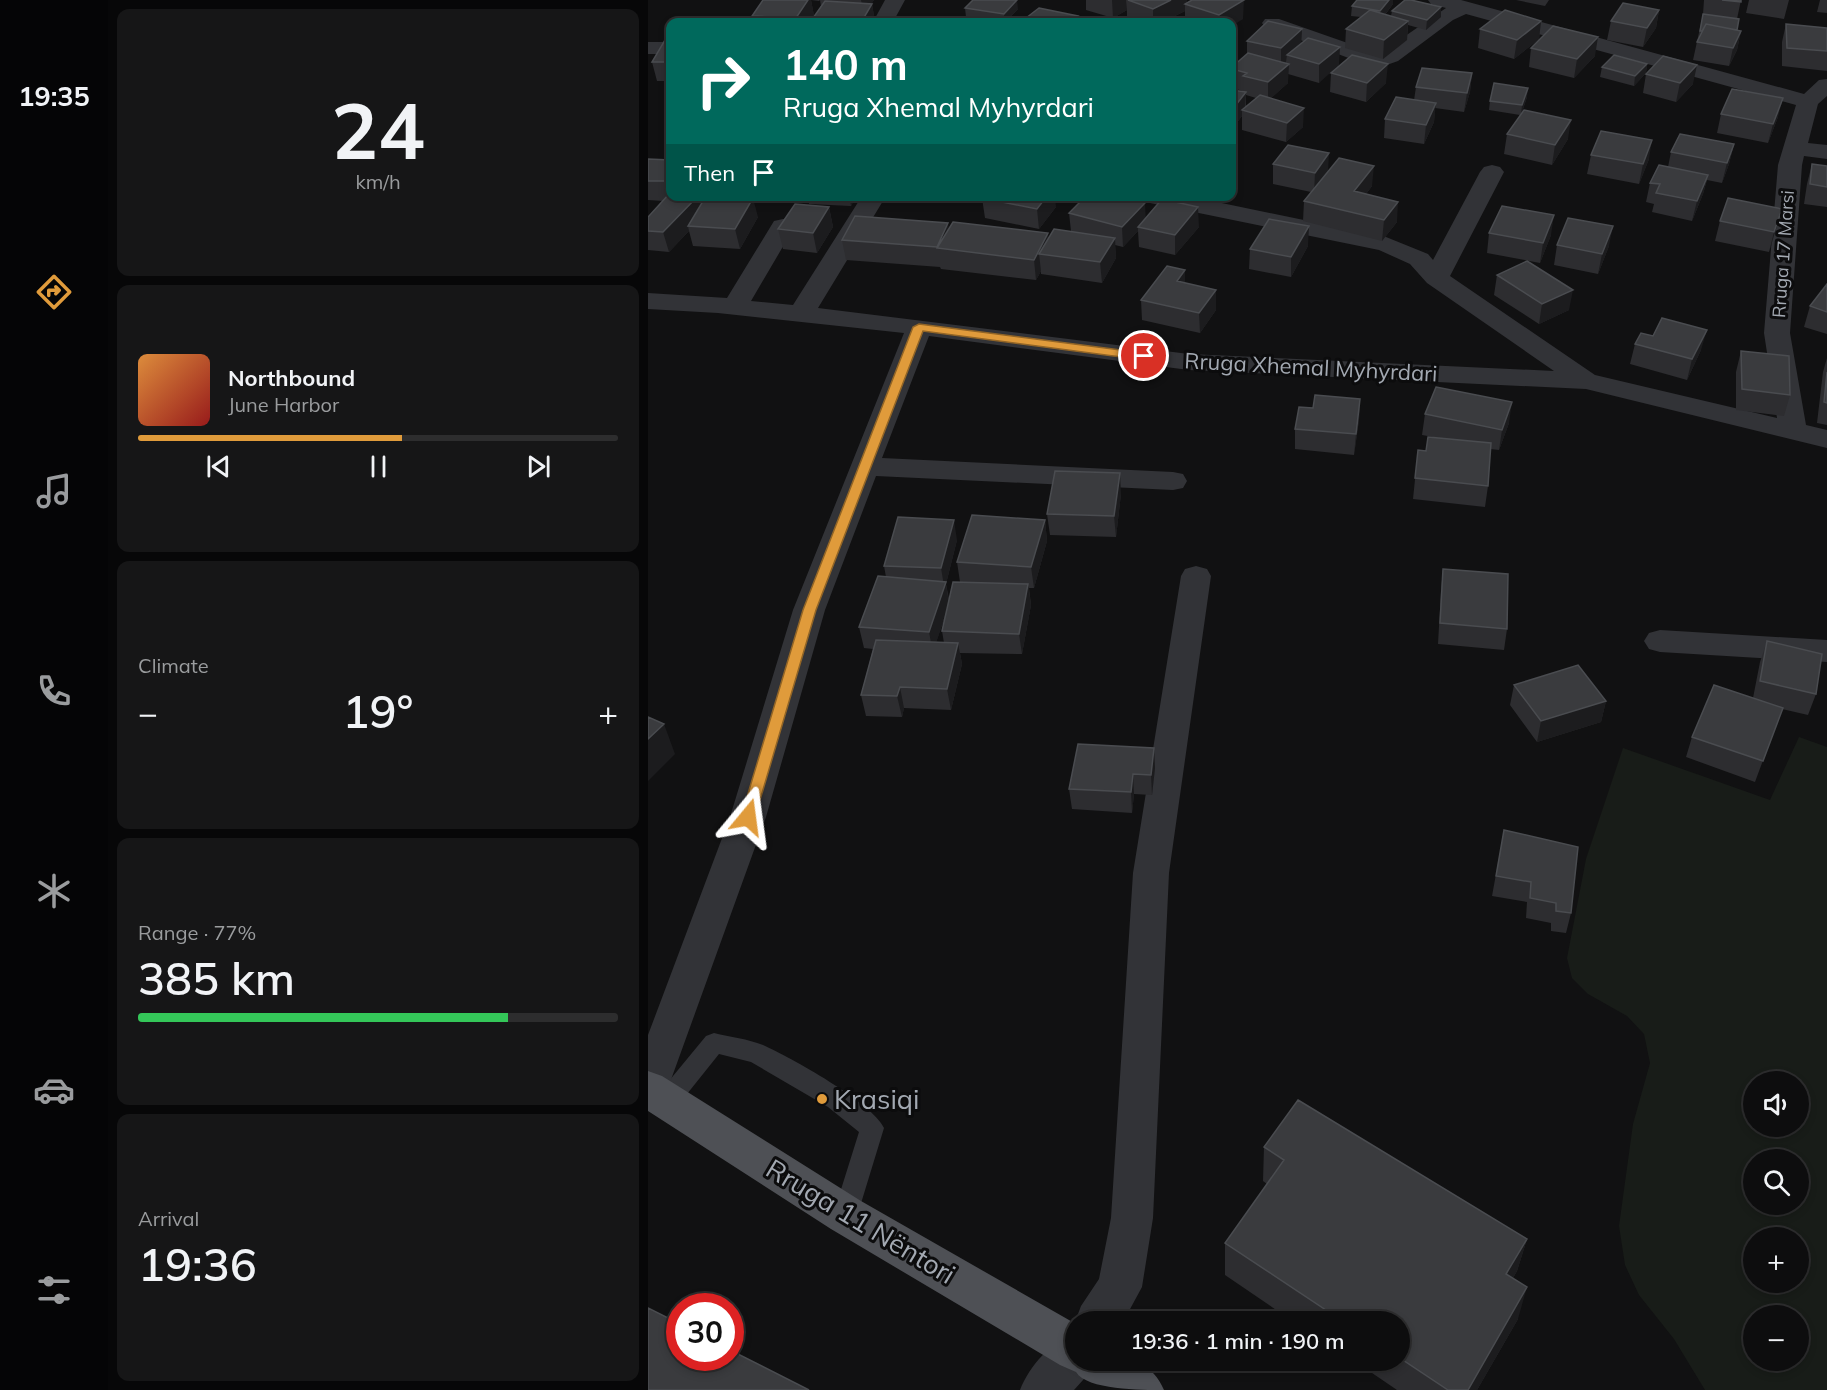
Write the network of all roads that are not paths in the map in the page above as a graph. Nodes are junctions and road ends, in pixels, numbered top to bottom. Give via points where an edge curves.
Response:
1 (895, 0) edge
2 (1438, 0) edge
3 (1465, 7) junction
4 (885, 18) edge
5 (1272, 23) edge
6 (648, 48) edge
7 (666, 48) edge
8 (1827, 85) edge
9 (1808, 102) junction
10 (1793, 148) junction
11 (1827, 152) edge
12 (1492, 172) dead end
13 (871, 201) edge
14 (1175, 201) edge
15 (783, 226) edge
16 (1436, 278) junction
17 (648, 301) edge
18 (735, 307) junction
19 (801, 314) junction
20 (919, 327) junction
21 (1586, 381) junction
22 (1793, 432) junction
23 (1827, 439) edge
24 (865, 466) junction
25 (1173, 481) dead end
26 (1196, 576) dead end
27 (1660, 641) dead end
28 (1827, 651) edge
29 (654, 1093) edge
30 (846, 1215) junction
31 (1104, 1311) edge
32 (1065, 1344) edge
33 (1065, 1364) edge
34 (1111, 1371) edge
35 (1042, 1390) edge
36 (1141, 1390) edge

1 - 4 street
2 - 3 street
3 - 5 street via 1381,60
3 - 9 street
6 - 7 street
8 - 9 street
9 - 10 street, Rruga 17 Marsi
10 - 11 street
10 - 22 street, Rruga 17 Marsi via 1777,333
12 - 16 street
13 - 19 street
14 - 16 street via 1386,244 1419,259
15 - 18 street
16 - 21 street
17 - 18 street, Rruga Xhemal Myhyrdari
18 - 19 street, Rruga Xhemal Myhyrdari
19 - 20 street, Rruga Xhemal Myhyrdari
20 - 21 street, Rruga Xhemal Myhyrdari via 1189,362
20 - 24 street
21 - 22 street, Rruga Xhemal Myhyrdari
22 - 23 street, Rruga Xhemal Myhyrdari
24 - 25 street
24 - 29 street via 809,610 748,817
26 - 31 street via 1151,873 1132,1218 1120,1287
27 - 28 street
29 - 30 main road, Rruga 11 Nëntori
29 - 30 lane via 714,1043 756,1053 836,1099 872,1128
30 - 32 main road, Rruga 11 Nëntori
33 - 35 street
34 - 36 main road

